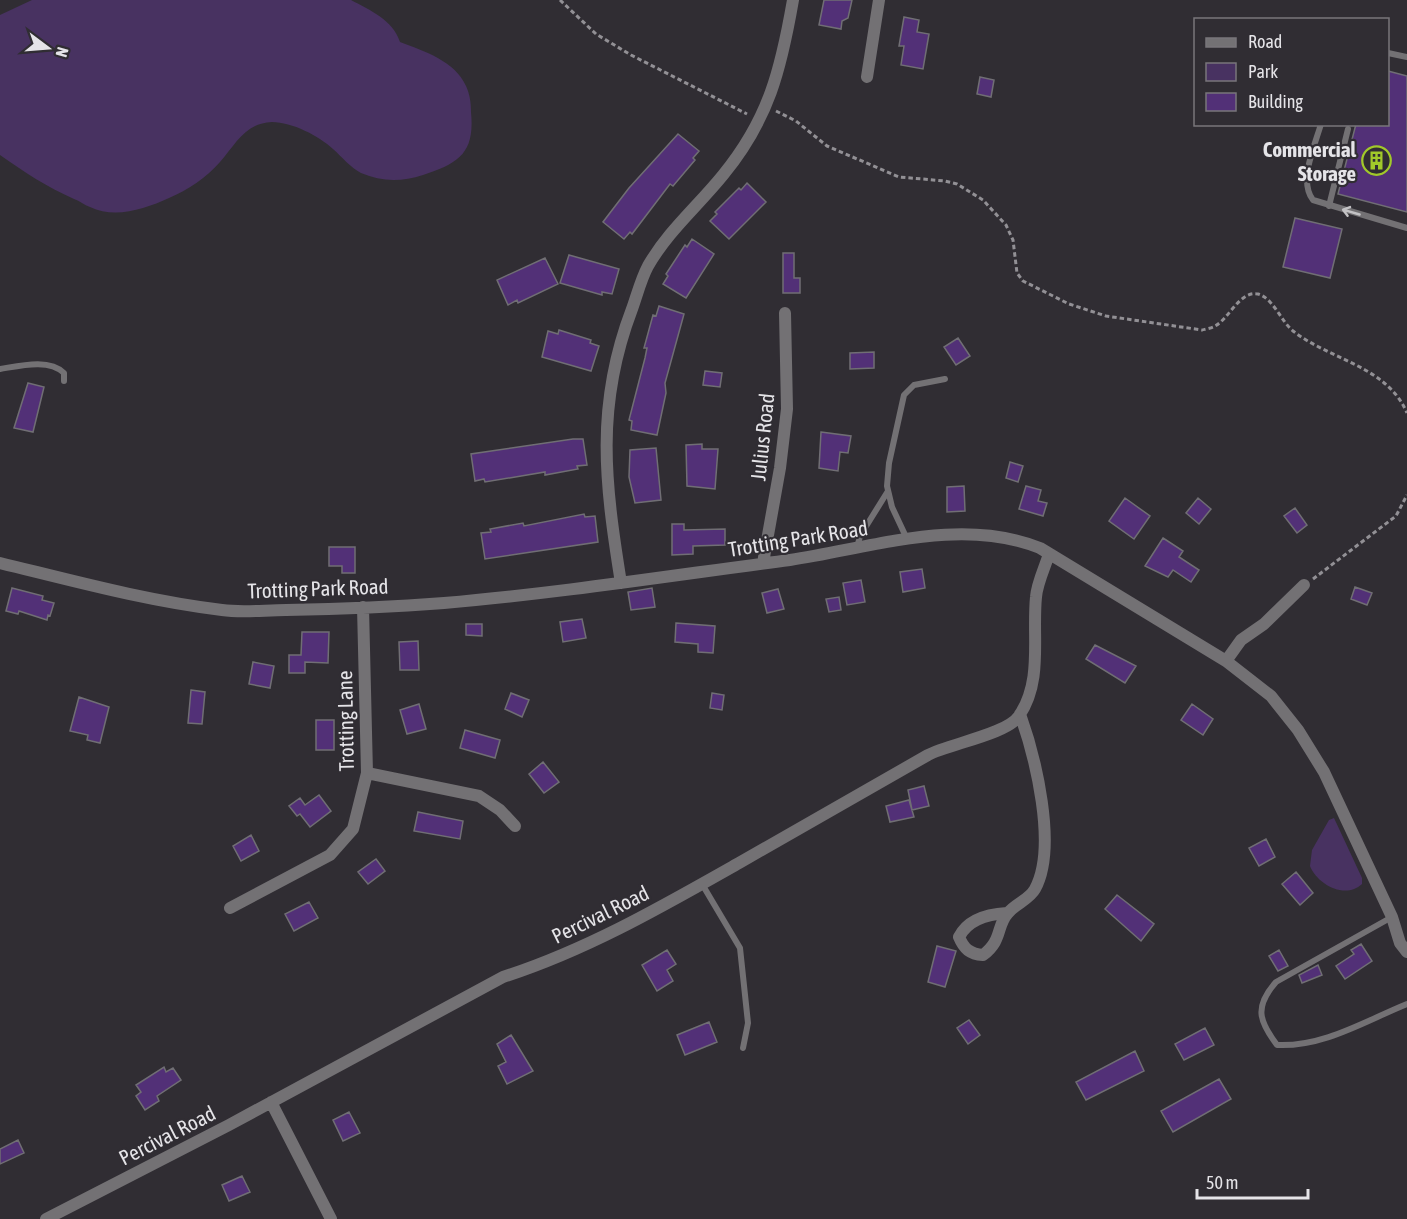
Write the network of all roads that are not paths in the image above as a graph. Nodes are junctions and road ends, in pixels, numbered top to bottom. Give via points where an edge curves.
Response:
1 (793, 0) edge
2 (879, 0) edge
3 (1389, 53) edge
4 (1407, 57) edge
5 (867, 76) dead end
6 (1321, 126) edge
7 (1348, 129) dead end
8 (1329, 206) junction
9 (1407, 228) edge
10 (785, 313) dead end
11 (0, 369) edge
12 (945, 379) dead end
13 (64, 381) dead end
14 (889, 491) junction
15 (907, 540) junction
16 (857, 549) junction
17 (1049, 554) junction
18 (0, 562) edge
19 (763, 563) junction
20 (621, 583) junction
21 (1304, 585) road end
22 (363, 607) junction
23 (1226, 661) junction
24 (1020, 714) junction
25 (367, 773) junction
26 (514, 826) dead end
27 (702, 884) junction
28 (230, 908) dead end
29 (1007, 913) dead end
30 (1392, 917) junction
31 (1407, 952) edge
32 (1407, 1004) edge
33 (743, 1048) dead end
34 (272, 1102) junction
35 (46, 1219) edge
36 (331, 1219) edge

1 - 20 street via 782,65 767,105 724,174 682,218 647,267 622,335 609,397 605,445
2 - 5 street
3 - 4 lane
6 - 8 lane via 1307,188 1313,200
7 - 8 lane
9 -> 8 lane
10 - 19 street, Julius Road via 787,409
11 - 13 lane via 57,367 64,373
12 - 14 lane via 914,385 904,395 889,463
14 - 15 lane
14 - 16 lane via 860,536
15 - 16 street, Trotting Park Road
15 - 17 street, Trotting Park Road via 977,533 1015,538
16 - 19 street, Trotting Park Road
17 - 23 street, Trotting Park Road
17 - 24 street via 1036,594 1035,677
18 - 22 street, Trotting Park Road via 151,600 225,611
19 - 20 street, Trotting Park Road
20 - 22 street, Trotting Park Road via 444,603
21 - 23 street via 1264,624 1241,640
22 - 25 street, Trotting Lane
23 - 30 street, Trotting Park Road via 1271,696 1298,730 1323,772
24 - 27 street, Percival Road via 987,734 934,752
24 - 29 street via 1039,776 1044,847 1035,890
25 - 26 street via 479,795
25 - 28 street, Trotting Lane via 353,830 341,846
27 - 33 lane via 740,948 748,1023
27 - 34 street, Percival Road via 606,935 546,963 503,977
30 - 31 street, Trotting Park Road
30 - 32 lane via 1275,982 1263,997 1264,1027 1277,1045 1294,1046 1353,1029
34 - 35 street, Percival Road
34 - 36 street

